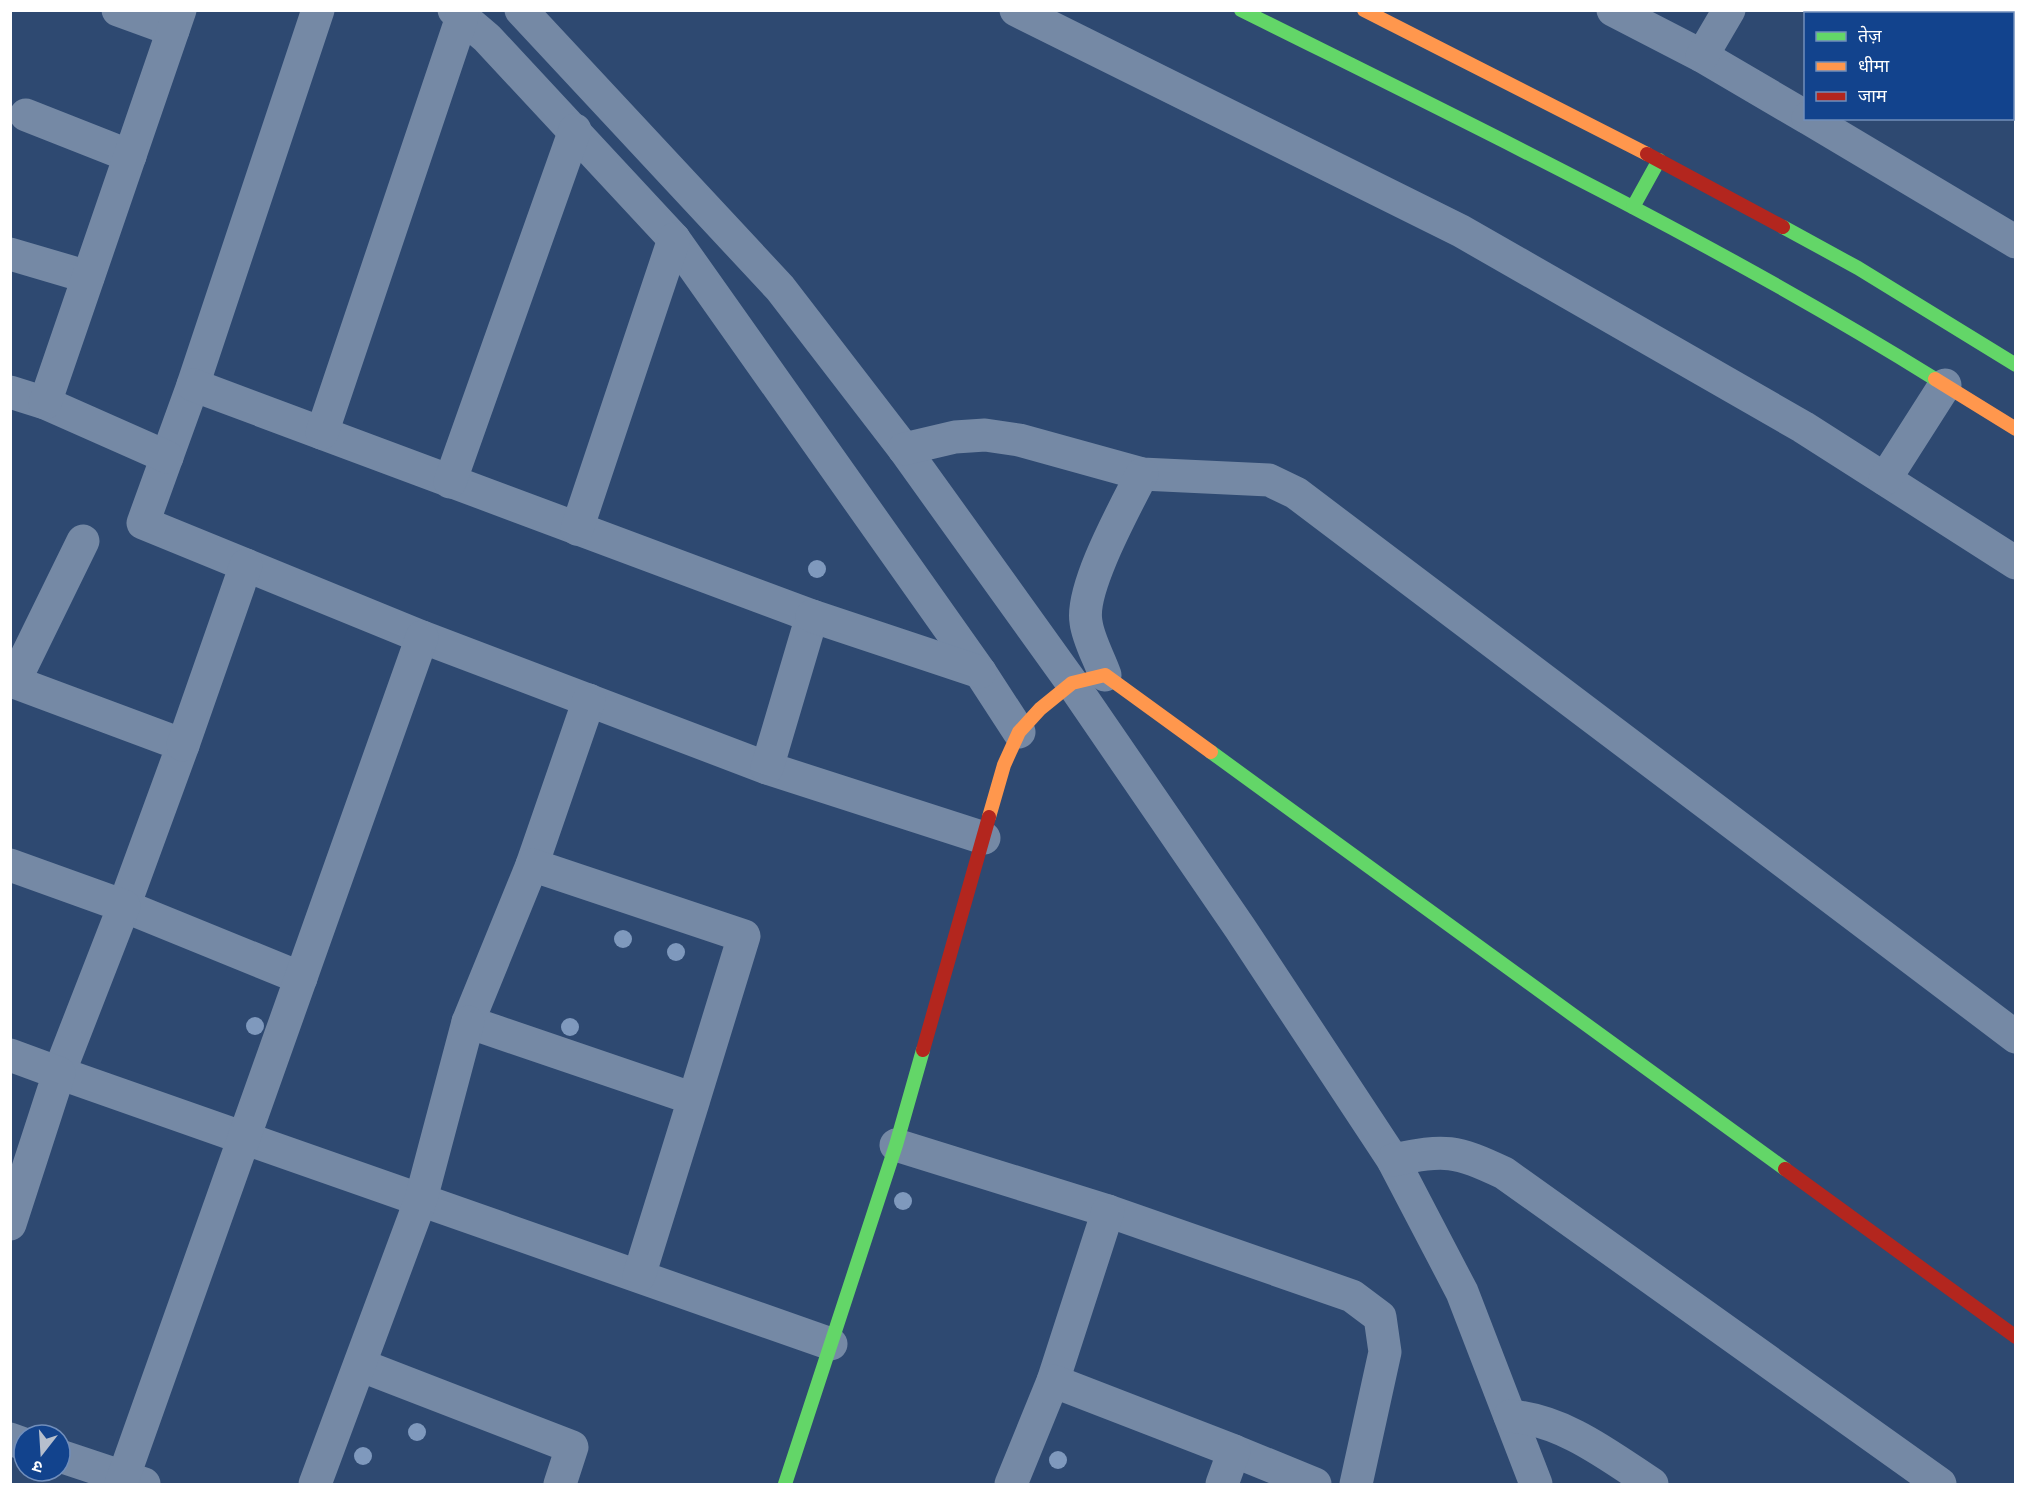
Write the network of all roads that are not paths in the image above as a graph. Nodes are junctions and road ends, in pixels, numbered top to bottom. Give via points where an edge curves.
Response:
1 (118, 10) edge
2 (318, 10) edge
3 (521, 10) edge
4 (1016, 10) edge
5 (1241, 10) edge
6 (1364, 10) edge
7 (1614, 10) edge
8 (1729, 10) edge
9 (458, 14) edge
10 (176, 20) edge
11 (1702, 56) junction
12 (26, 115) dead end
13 (1804, 116) edge
14 (1810, 120) edge
15 (575, 130) junction
16 (130, 156) junction
17 (1659, 160) junction
18 (1633, 207) junction
19 (674, 239) junction
20 (2016, 242) edge
21 (10, 254) edge
22 (88, 277) junction
23 (2016, 365) edge
24 (193, 385) junction
25 (1945, 385) junction
26 (10, 392) edge
27 (45, 403) junction
28 (2016, 429) edge
29 (322, 433) junction
30 (904, 449) junction
31 (167, 457) junction
32 (1143, 474) junction
33 (1885, 479) junction
34 (450, 482) junction
35 (577, 529) junction
36 (83, 541) dead end
37 (2016, 563) edge
38 (246, 565) junction
39 (812, 616) junction
40 (422, 637) junction
41 (980, 672) junction
42 (1105, 675) junction
43 (1072, 683) junction
44 (589, 700) junction
45 (1019, 732) junction
46 (183, 745) junction
47 (767, 768) junction
48 (984, 838) junction
49 (532, 865) junction
50 (10, 866) edge
51 (124, 906) junction
52 (301, 978) junction
53 (468, 1022) junction
54 (2016, 1036) edge
55 (10, 1055) edge
56 (59, 1073) junction
57 (694, 1099) junction
58 (245, 1137) junction
59 (896, 1145) junction
60 (1393, 1160) junction
61 (422, 1199) junction
62 (1108, 1211) junction
63 (10, 1224) edge
64 (639, 1276) junction
65 (2016, 1337) edge
66 (831, 1344) junction
67 (360, 1365) junction
68 (1053, 1381) junction
69 (1510, 1416) junction
70 (1234, 1451) junction
71 (72, 1460) edge
72 (130, 1482) edge
73 (315, 1485) edge
74 (560, 1485) edge
75 (785, 1485) edge
76 (1011, 1485) edge
77 (1222, 1485) edge
78 (1315, 1485) edge
79 (1356, 1485) edge
80 (1536, 1485) edge
81 (1652, 1485) edge
82 (1940, 1485) edge

1 - 10 street
2 - 24 street
3 - 30 street via 780,288
4 - 33 street via 1461,231 1803,426
5 - 18 street
6 - 17 street
7 - 11 street
8 - 11 street
9 - 15 street via 487,38
9 - 29 street
10 - 16 street
11 - 13 street
12 - 16 street
14 - 20 street
15 - 19 street
15 - 34 street
16 - 22 street
17 - 18 street
17 - 23 street via 1858,268
18 - 25 street via 1831,314
19 - 35 street
19 - 41 street
21 - 22 street
22 - 27 street
24 - 29 street
24 - 31 street
25 - 28 street
25 - 33 street
26 - 27 street
27 - 31 street
29 - 34 street
30 - 32 street via 955,437 985,435 1019,440
30 - 43 street
31 - 38 street via 143,523
32 - 42 street via 1105,549 1085,621
32 - 54 street via 1269,480 1296,493
33 - 37 street
34 - 35 street
35 - 39 street
36 - 46 street via 14,682
38 - 40 street
38 - 46 street
39 - 41 street
39 - 47 street
40 - 44 street
40 - 52 street
41 - 45 street
42 - 43 street
42 - 65 street
43 - 45 street
43 - 60 street
44 - 47 street
44 - 49 street
45 - 48 street via 1004,765
46 - 51 street
47 - 48 street
48 - 59 street
49 - 53 street
49 - 57 street via 744,936
50 - 51 street
51 - 52 street
51 - 56 street
52 - 58 street
53 - 57 street
53 - 61 street
55 - 56 street
56 - 58 street
56 - 63 street
57 - 64 street
58 - 61 street
58 - 72 street
59 - 62 street
59 - 66 street
60 - 69 street via 1462,1292
60 - 82 street via 1433,1152 1465,1155 1504,1173
61 - 64 street
61 - 67 street
62 - 68 street
62 - 79 street via 1352,1296 1380,1317 1385,1352
64 - 66 street
66 - 75 street
67 - 73 street
67 - 74 street via 572,1447
68 - 70 street
68 - 76 street
69 - 80 street
69 - 81 street via 1536,1418 1599,1448
70 - 77 street
70 - 78 street
71 - 72 street

